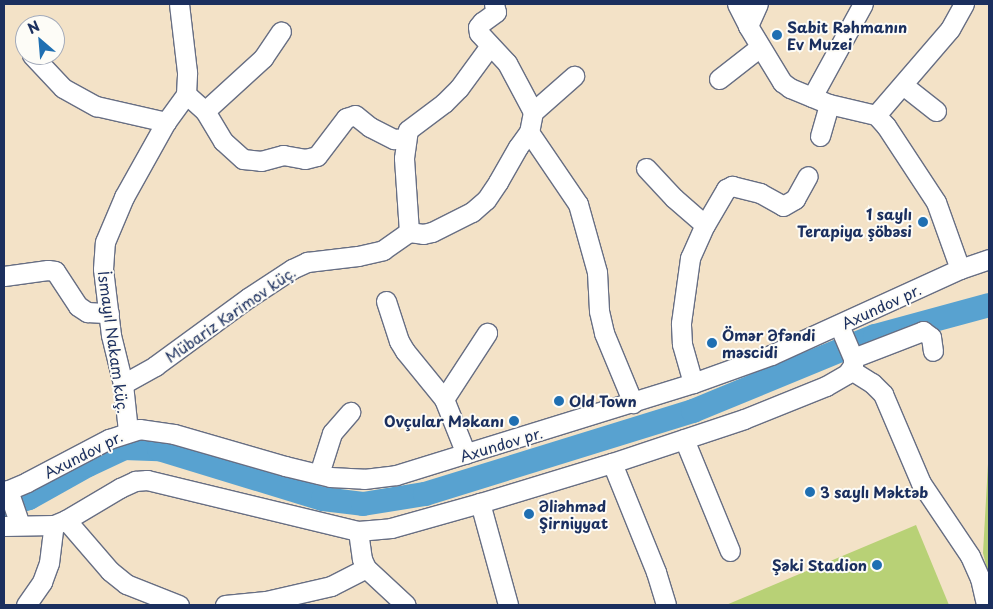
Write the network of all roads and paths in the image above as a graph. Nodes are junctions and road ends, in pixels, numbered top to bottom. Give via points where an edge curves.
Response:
1 (179, 4) edge
2 (494, 4) edge
3 (737, 4) edge
4 (758, 4) edge
5 (863, 4) edge
6 (964, 4) edge
7 (748, 26) junction
8 (280, 31) dead end
9 (489, 47) junction
10 (760, 47) junction
11 (41, 65) edge
12 (574, 76) dead end
13 (719, 79) dead end
14 (903, 85) junction
15 (186, 94) junction
16 (820, 101) junction
17 (205, 111) junction
18 (936, 111) dead end
19 (533, 112) junction
20 (876, 115) junction
21 (166, 122) junction
22 (530, 132) junction
23 (820, 136) dead end
24 (406, 138) junction
25 (646, 168) dead end
26 (808, 176) dead end
27 (705, 225) junction
28 (409, 232) junction
29 (989, 259) edge
30 (960, 269) junction
31 (4, 276) edge
32 (386, 301) dead end
33 (109, 313) junction
34 (842, 331) junction
35 (487, 333) dead end
36 (933, 351) dead end
37 (852, 364) junction
38 (693, 383) junction
39 (122, 384) junction
40 (444, 399) junction
41 (633, 403) junction
42 (350, 412) dead end
43 (128, 431) junction
44 (684, 439) junction
45 (466, 454) junction
46 (612, 463) junction
47 (319, 474) junction
48 (7, 492) edge
49 (480, 504) junction
50 (13, 521) edge
51 (60, 523) junction
52 (358, 531) junction
53 (730, 551) dead end
54 (366, 568) junction
55 (26, 605) edge
56 (179, 605) edge
57 (225, 605) edge
58 (406, 605) edge
59 (508, 605) edge
60 (666, 605) edge
61 (986, 605) edge

1 - 15 street via 187,72
2 - 9 street via 496,12 478,27
3 - 7 street
4 - 7 street
5 - 16 street
6 - 14 street via 950,29
7 - 10 street
8 - 17 street via 263,58
9 - 19 street via 507,63
9 - 24 street via 459,88 413,125
10 - 13 street
10 - 16 street via 782,82
11 - 21 street via 62,88 96,106
12 - 19 street
14 - 18 street
14 - 20 street
15 - 17 street
15 - 21 street, İsmayıl Nakam küç.
16 - 20 street
16 - 23 street
17 - 24 street via 224,142 243,159 261,161 283,155 305,159 317,156 346,118 355,116 394,139
19 - 22 street
20 - 30 street via 936,202
21 - 33 street, İsmayıl Nakam küç. via 124,197 105,242 102,269
22 - 28 street via 486,200 472,212 432,232
22 - 41 street via 578,204 598,272 599,311 604,333
24 - 28 street via 404,158
25 - 27 street
26 - 27 street via 795,199 783,206 760,193 732,186 726,189
27 - 38 street via 690,258 681,323 682,344
28 - 39 street, Mübariz Kərimov küç. via 383,250 307,262 292,269 155,366
29 - 30 street, Axundov pr.
30 - 34 street, Axundov pr.
31 - 33 street via 48,270 55,272 78,306 87,312
32 - 40 street via 404,351
33 - 39 street, İsmayıl Nakam küç.
34 - 37 street
34 - 38 street, Axundov pr.
35 - 40 street
36 - 37 street via 930,337 923,331
37 - 44 street via 840,379 783,404
37 - 61 street via 883,394 921,483 970,556 980,578
38 - 41 street, Axundov pr.
39 - 43 street, İsmayıl Nakam küç.
40 - 45 street
41 - 45 street, Axundov pr.
42 - 47 street via 332,433
43 - 47 street, Axundov pr. via 149,429 174,434
43 - 48 street, Axundov pr.
44 - 46 street
44 - 53 street
45 - 47 street, Axundov pr. via 380,478 346,479
46 - 49 street
46 - 60 street
48 - 50 street
49 - 52 street via 391,528
49 - 59 street
50 - 51 street
51 - 52 street via 120,488 147,480
51 - 55 street via 42,582
51 - 56 street via 126,584
52 - 54 street
54 - 57 street via 331,586 266,601
54 - 58 street

